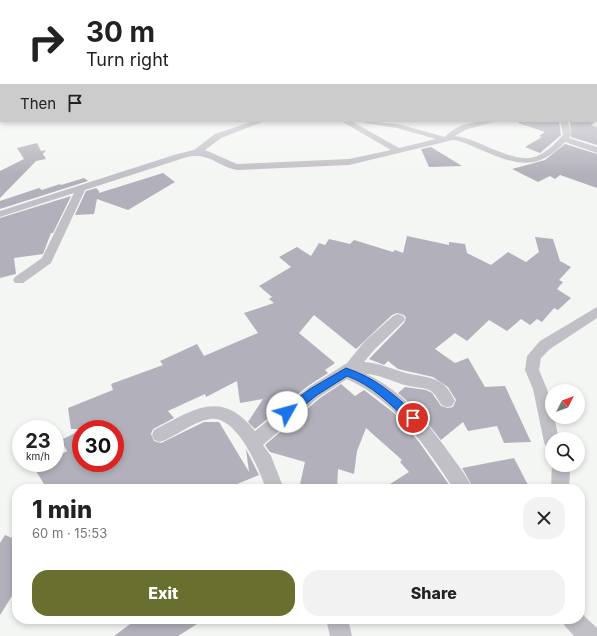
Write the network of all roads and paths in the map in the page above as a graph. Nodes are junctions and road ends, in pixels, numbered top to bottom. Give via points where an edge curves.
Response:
1 (258, 122) edge
2 (347, 122) edge
3 (372, 122) edge
4 (489, 122) edge
5 (564, 122) edge
6 (446, 139) junction
7 (564, 139) junction
8 (597, 150) edge
9 (399, 151) junction
10 (196, 154) junction
11 (81, 188) junction
12 (0, 214) edge
13 (19, 280) dead end
14 (597, 312) edge
15 (398, 319) dead end
16 (349, 369) junction
17 (447, 402) dead end
18 (550, 432) edge
19 (160, 434) dead end
20 (253, 443) junction
21 (561, 472) edge
22 (269, 484) edge
23 (460, 484) edge
24 (560, 484) edge
25 (338, 624) edge
26 (577, 624) edge
27 (341, 636) edge
28 (590, 636) edge

1 - 10 street via 218,136
2 - 9 street
3 - 6 street
4 - 6 street via 460,129
5 - 7 street via 567,135
6 - 7 street via 462,139 518,160 535,160 541,159
6 - 9 street
7 - 8 street
9 - 10 street via 349,162 237,167 225,164 211,154
10 - 11 street via 181,156
11 - 12 street
11 - 13 street via 47,260
14 - 18 street via 545,345 534,356 532,370 540,389
15 - 16 street
16 - 17 street via 377,369 433,385 440,390
16 - 20 street via 314,392
16 - 23 street via 384,392 413,418
19 - 20 street via 195,417 214,412 226,416 238,425 248,433
20 - 22 street via 265,462
21 - 24 street
25 - 27 street
26 - 28 street

